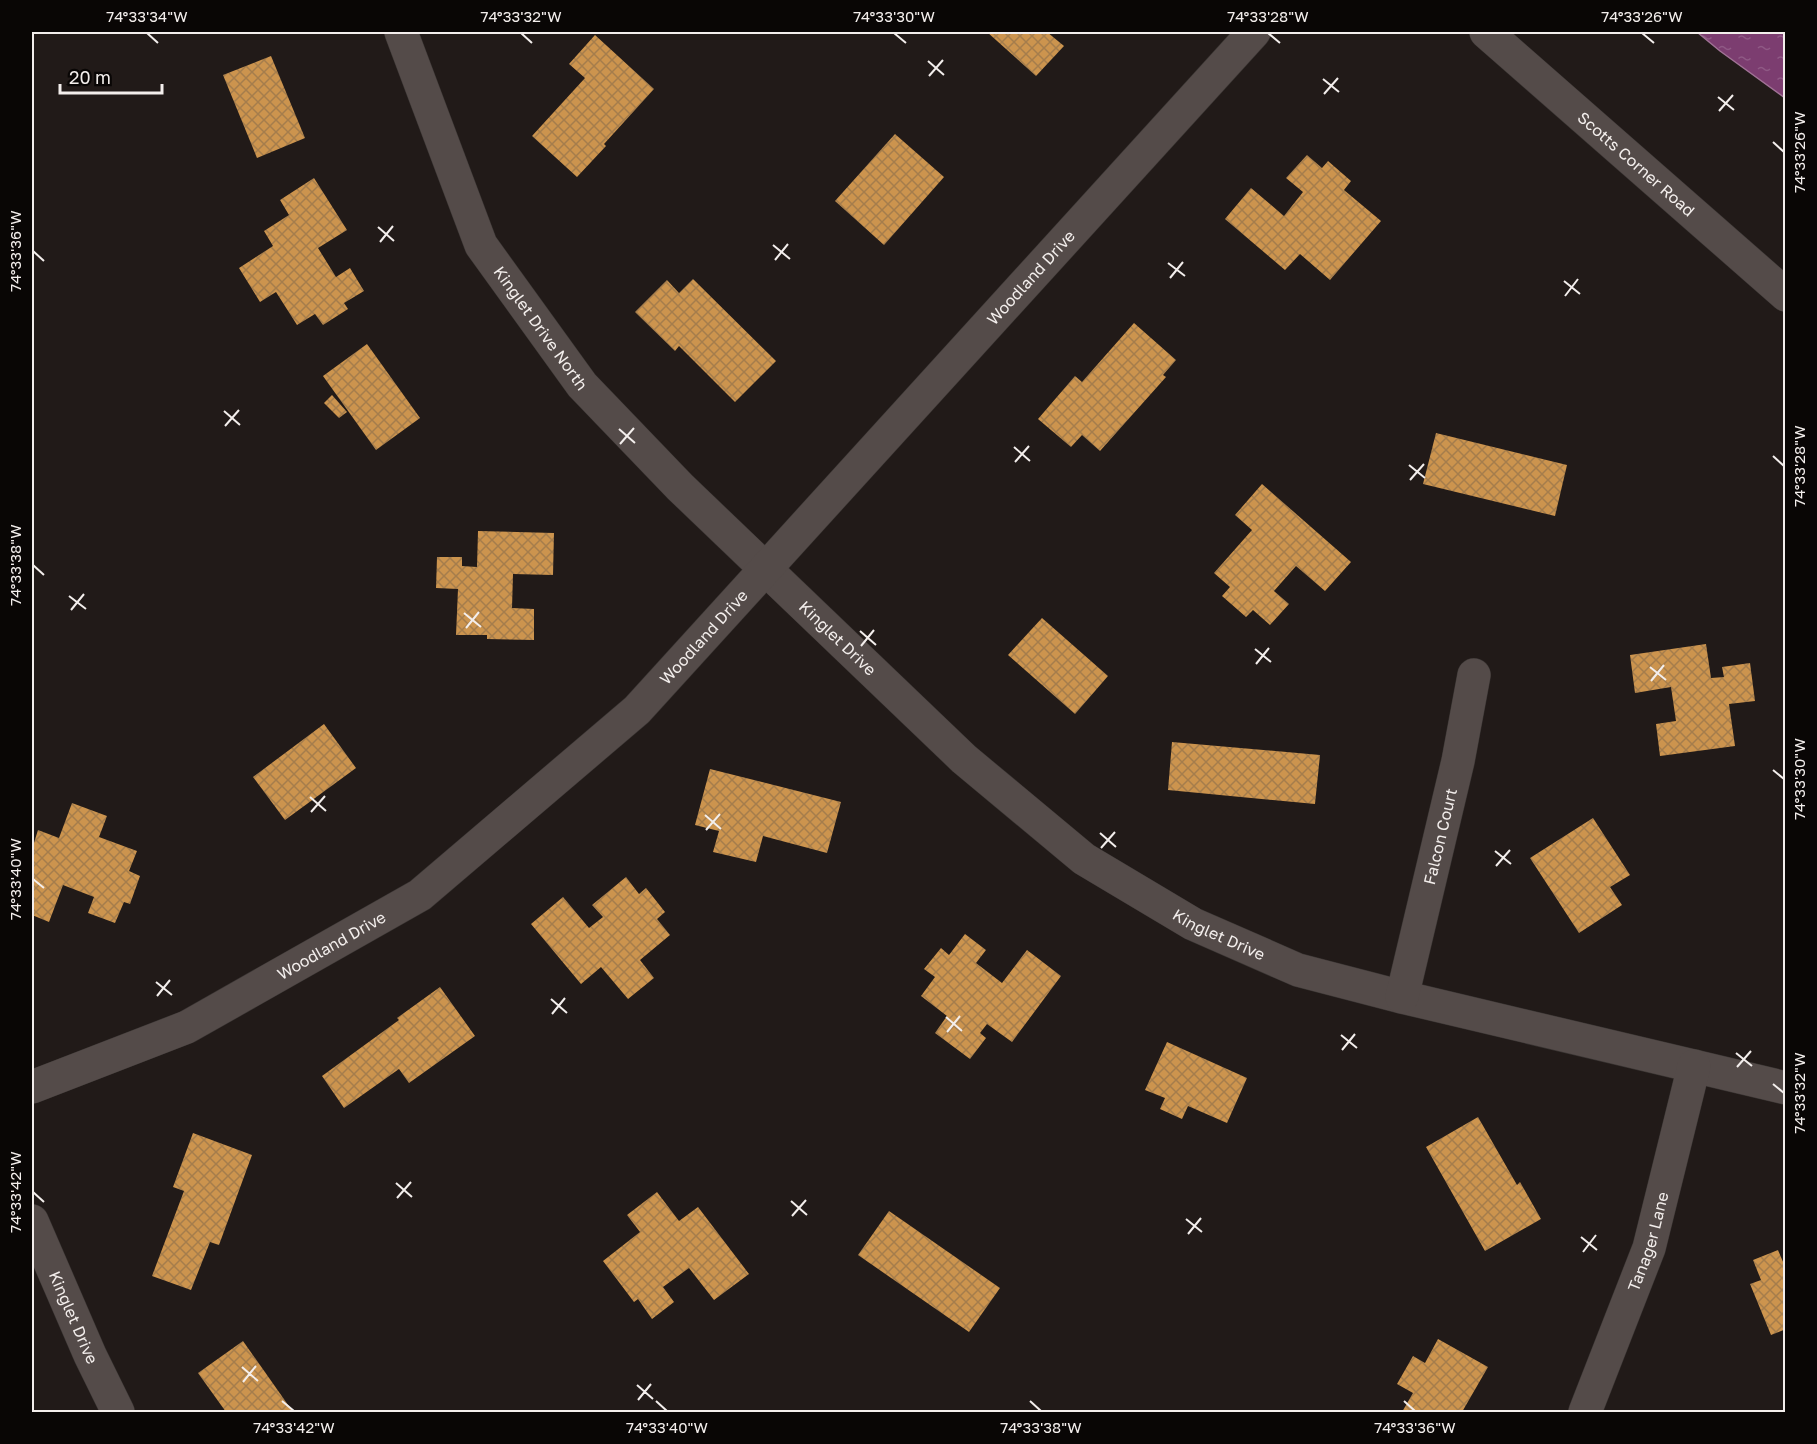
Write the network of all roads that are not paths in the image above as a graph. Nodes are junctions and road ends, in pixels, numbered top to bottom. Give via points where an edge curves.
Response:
1 (401, 32) edge
2 (1254, 32) edge
3 (1486, 32) edge
4 (1785, 295) edge
5 (765, 568) junction
6 (1474, 675) dead end
7 (1402, 997) junction
8 (1694, 1066) junction
9 (32, 1087) edge
10 (1785, 1088) edge
11 (32, 1221) edge
12 (118, 1413) edge
13 (1585, 1413) edge

1 - 5 street, Kinglet Drive North via 481,245 582,385
2 - 5 street, Woodland Drive
3 - 4 street, Scotts Corner Road
5 - 7 street, Kinglet Drive via 964,759 1084,859 1194,924 1287,966
5 - 9 street, Woodland Drive via 637,710 420,896 187,1027
6 - 7 street, Falcon Court via 1458,761
7 - 8 street, Kinglet Drive
8 - 10 street, Kinglet Drive
8 - 13 street, Tanager Lane via 1649,1248
11 - 12 street, Kinglet Drive

